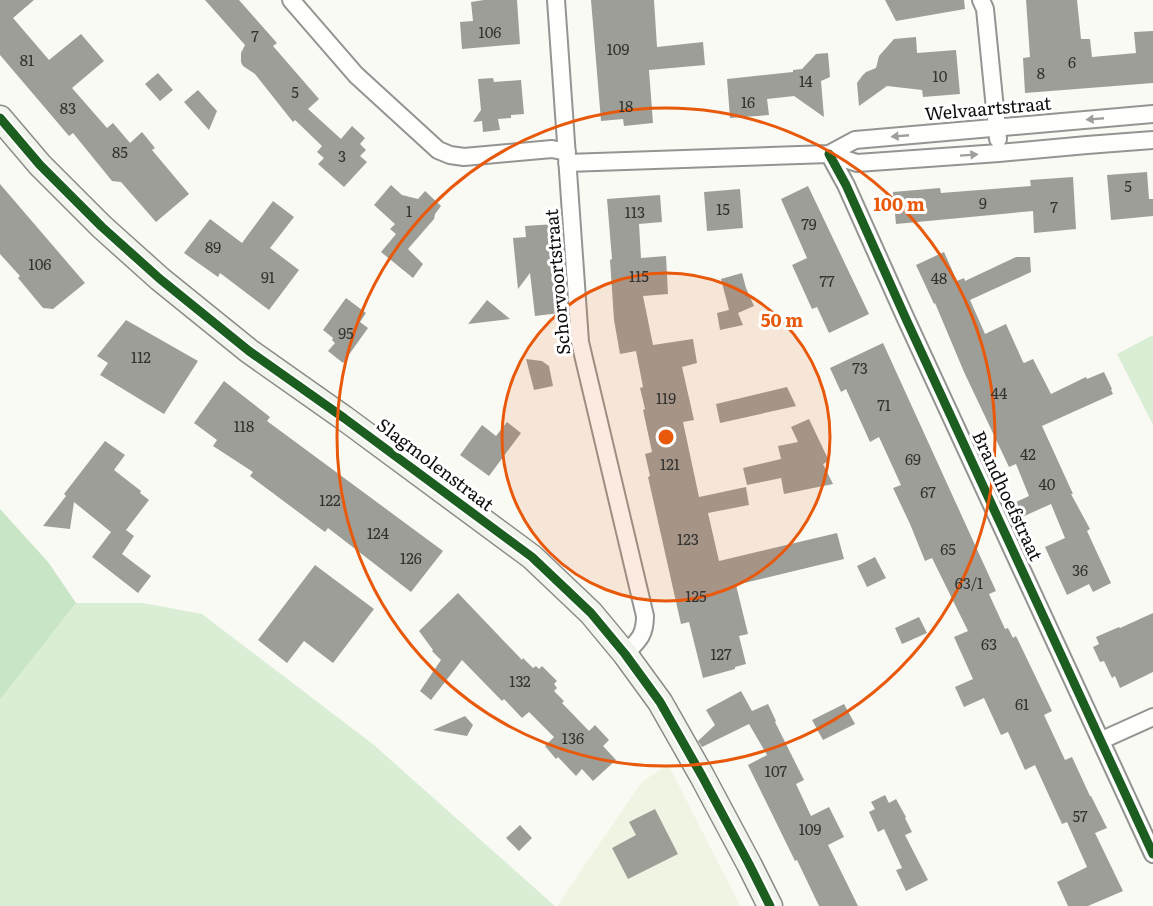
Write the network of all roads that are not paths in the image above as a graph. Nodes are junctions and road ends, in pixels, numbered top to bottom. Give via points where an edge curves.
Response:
1 (291, 0) edge
2 (556, 0) edge
3 (981, 0) edge
4 (1153, 114) edge
5 (0, 118) edge
6 (997, 128) junction
7 (1153, 140) edge
8 (829, 153) junction
9 (999, 153) junction
10 (567, 158) junction
11 (625, 654) junction
12 (1153, 717) edge
13 (1102, 740) junction
14 (1153, 854) edge
15 (770, 906) edge

1 - 10 street, Welvaartstraat via 356,75 438,150 465,157 552,149
2 - 10 street, Schorvoortstraat
3 - 6 street
4 -> 6 street, Welvaartstraat
5 - 11 street, Slagmolenstraat via 40,165 159,279 249,351 532,557 591,613
6 -> 8 street, Welvaartstraat via 855,140
6 - 9 street
7 - 9 street, Welvaartstraat
8 -> 9 street, Welvaartstraat via 857,163
8 - 10 street, Welvaartstraat
8 - 13 street, Brandhoefstraat
10 - 11 street, Schorvoortstraat via 580,342 645,616 641,637
11 - 15 street, Slagmolenstraat via 678,732
12 - 13 street
13 - 14 street, Brandhoefstraat

